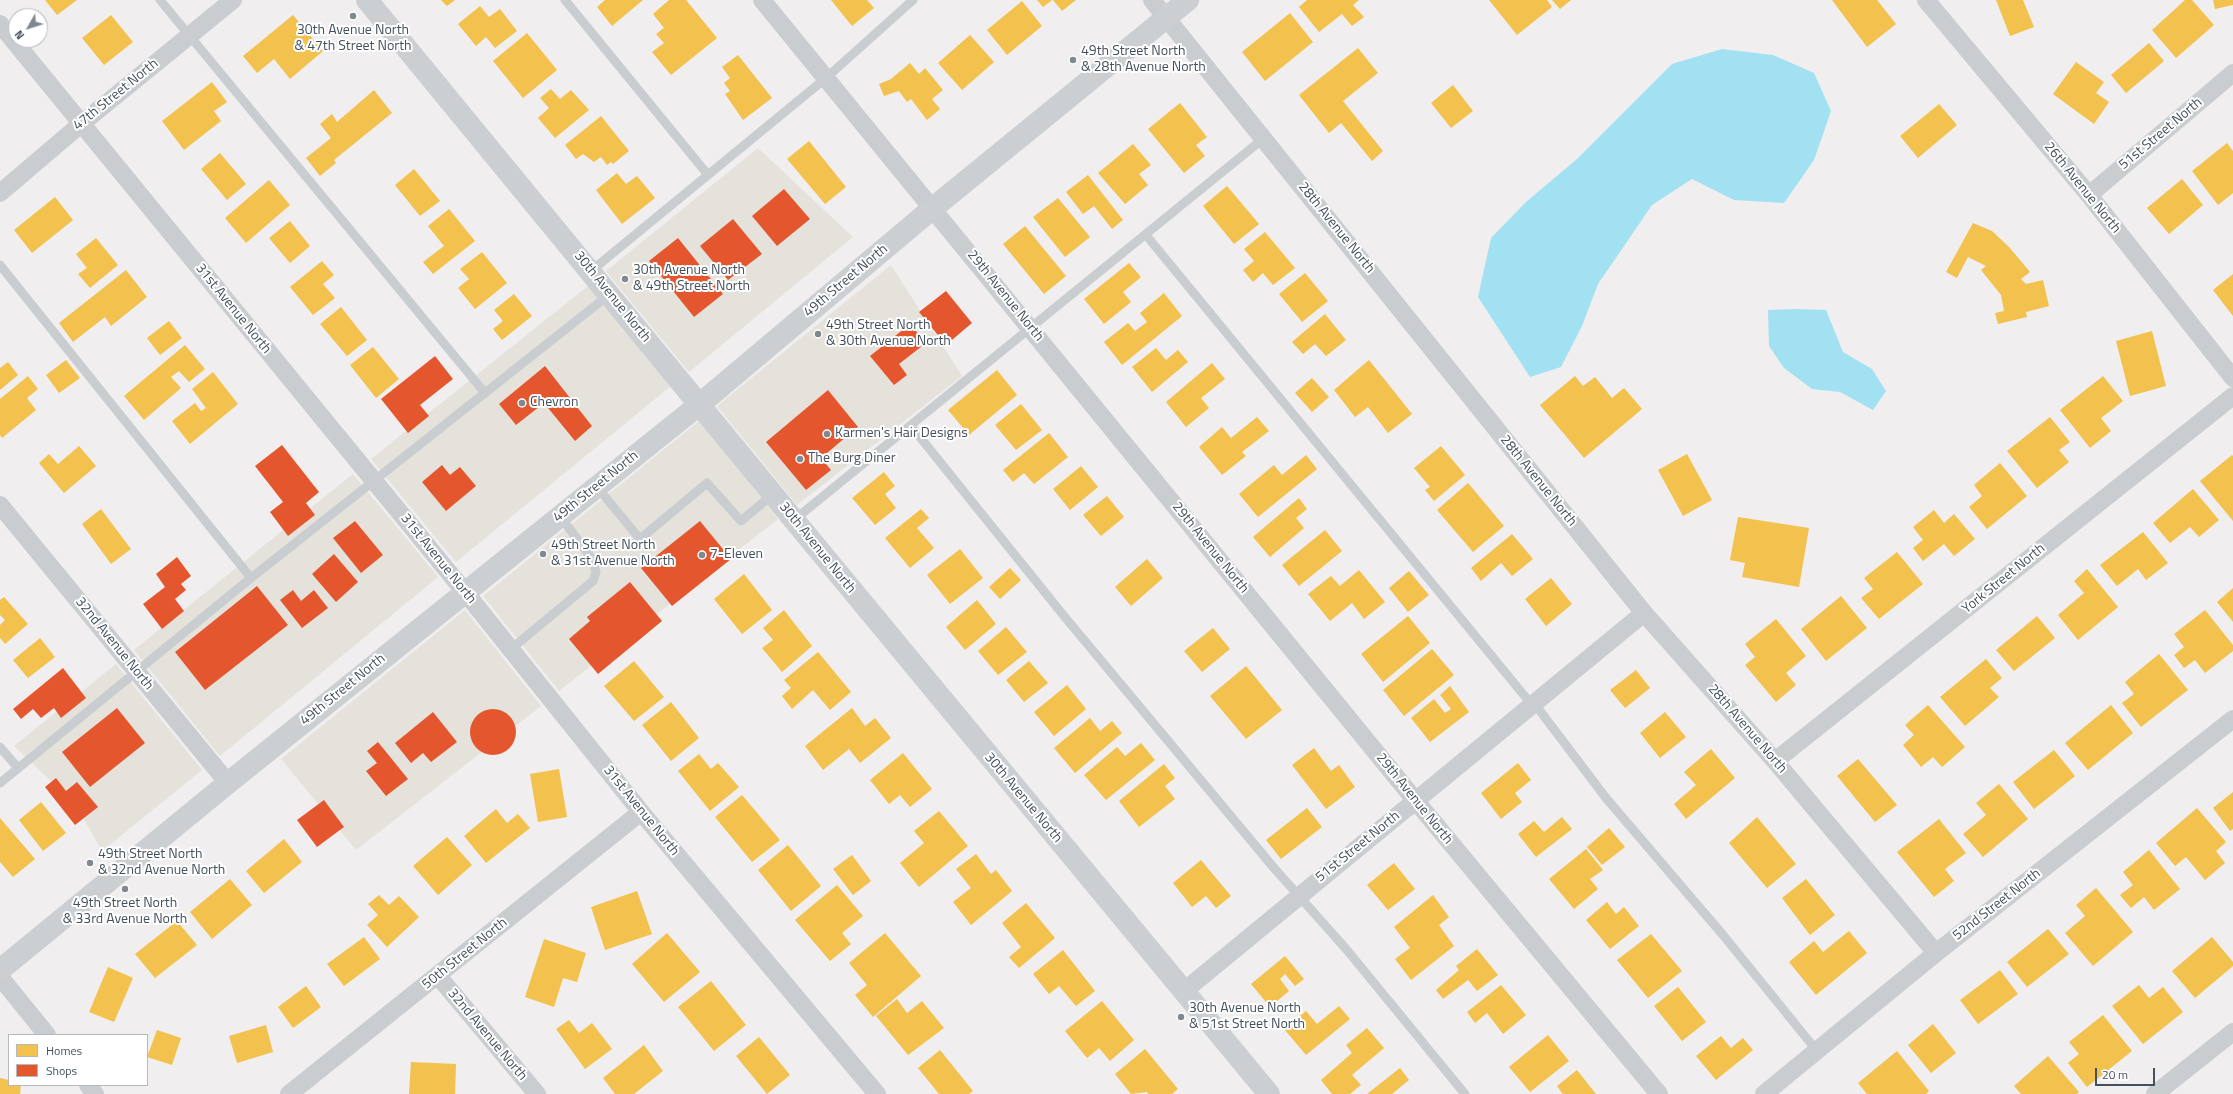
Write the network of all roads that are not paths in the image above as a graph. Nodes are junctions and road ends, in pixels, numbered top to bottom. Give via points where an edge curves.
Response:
1 (160, 0) edge
2 (233, 0) edge
3 (367, 0) edge
4 (565, 0) edge
5 (762, 0) edge
6 (913, 0) edge
7 (1152, 0) edge
8 (1188, 0) edge
9 (1926, 0) edge
10 (1167, 17) junction
11 (0, 24) edge
12 (189, 36) junction
13 (2233, 73) edge
14 (826, 78) junction
15 (81, 124) junction
16 (1264, 138) junction
17 (708, 175) junction
18 (0, 193) edge
19 (2089, 195) junction
20 (933, 208) junction
21 (1146, 235) junction
22 (0, 265) edge
23 (591, 271) junction
24 (610, 294) junction
25 (1031, 329) junction
26 (2233, 378) edge
27 (485, 393) junction
28 (2233, 396) edge
29 (700, 404) junction
30 (911, 426) junction
31 (374, 481) junction
32 (597, 487) junction
33 (773, 494) junction
34 (0, 505) edge
35 (560, 516) junction
36 (794, 520) junction
37 (251, 578) junction
38 (465, 592) junction
39 (1644, 613) junction
40 (511, 649) junction
41 (136, 672) junction
42 (1533, 704) junction
43 (2233, 719) edge
44 (0, 747) edge
45 (1775, 761) junction
46 (18, 768) junction
47 (0, 783) edge
48 (228, 783) junction
49 (1415, 800) junction
50 (641, 812) junction
51 (1298, 896) junction
52 (1936, 953) junction
53 (0, 970) edge
54 (438, 976) junction
55 (0, 977) edge
56 (1184, 991) junction
57 (2233, 1032) edge
58 (46, 1034) edge
59 (1817, 1051) junction
60 (89, 1086) edge
61 (95, 1094) edge
62 (289, 1094) edge
63 (537, 1094) edge
64 (877, 1094) edge
65 (1269, 1094) edge
66 (1465, 1094) edge
67 (1659, 1094) edge
68 (1764, 1094) edge
69 (2155, 1094) edge

1 - 12 lane
2 - 12 street, 47th Street North
3 - 23 main road, 30th Avenue North
4 - 17 lane
5 - 14 street, 29th Avenue North
6 - 14 lane
7 - 10 street, 28th Avenue North
8 - 10 main road, 49th Street North
9 - 19 street, 26th Avenue North
10 - 16 street, 28th Avenue North
10 - 20 main road, 49th Street North
11 - 15 street, 31st Avenue North
12 - 15 street, 47th Street North
12 - 27 lane
13 - 19 street, 51st Street North
14 - 17 lane
14 - 20 street, 29th Avenue North
15 - 18 street, 47th Street North
15 - 31 street, 31st Avenue North
16 - 21 lane
16 - 39 street, 28th Avenue North
17 - 23 lane
19 - 26 street, 26th Avenue North
20 - 25 street, 29th Avenue North
20 - 29 main road, 49th Street North
21 - 25 lane
21 - 42 lane
22 - 37 lane
23 - 24 main road, 30th Avenue North
24 - 27 lane
24 - 29 main road, 30th Avenue North
25 - 30 lane
25 - 49 street, 29th Avenue North
27 - 31 lane
28 - 45 street, York Street North
29 - 32 main road, 49th Street North
29 - 33 main road, 30th Avenue North
30 - 36 lane
30 - 51 lane via 1074,628
31 - 37 lane
31 - 38 street, 31st Avenue North
32 - 33 lane via 640,539 707,483 741,522
32 - 35 main road, 49th Street North
33 - 36 main road, 30th Avenue North
34 - 41 street, 32nd Avenue North
35 - 38 main road, 49th Street North
35 - 40 lane via 592,559 596,572 593,581
36 - 56 main road, 30th Avenue North
37 - 41 lane
38 - 40 street, 31st Avenue North
38 - 48 main road, 49th Street North
39 - 42 street, 51st Street North
39 - 45 street, 28th Avenue North
40 - 50 street, 31st Avenue North
41 - 46 lane
41 - 48 street, 32nd Avenue North
42 - 49 street, 51st Street North
42 - 59 lane via 1606,798 1723,935
43 - 52 street, 52nd Street North
44 - 46 lane
45 - 52 street, 28th Avenue North
46 - 47 lane
48 - 53 main road, 49th Street North
49 - 51 street, 51st Street North
49 - 67 street, 29th Avenue North
50 - 54 street, 50th Street North
50 - 64 street, 31st Avenue North
51 - 56 street, 51st Street North
51 - 66 lane via 1347,950
52 - 59 street, 52nd Street North
54 - 62 street, 50th Street North
54 - 63 street, 32nd Avenue North
55 - 58 street
56 - 65 main road, 30th Avenue North
57 - 69 street
59 - 68 street, 52nd Street North
60 - 61 street

